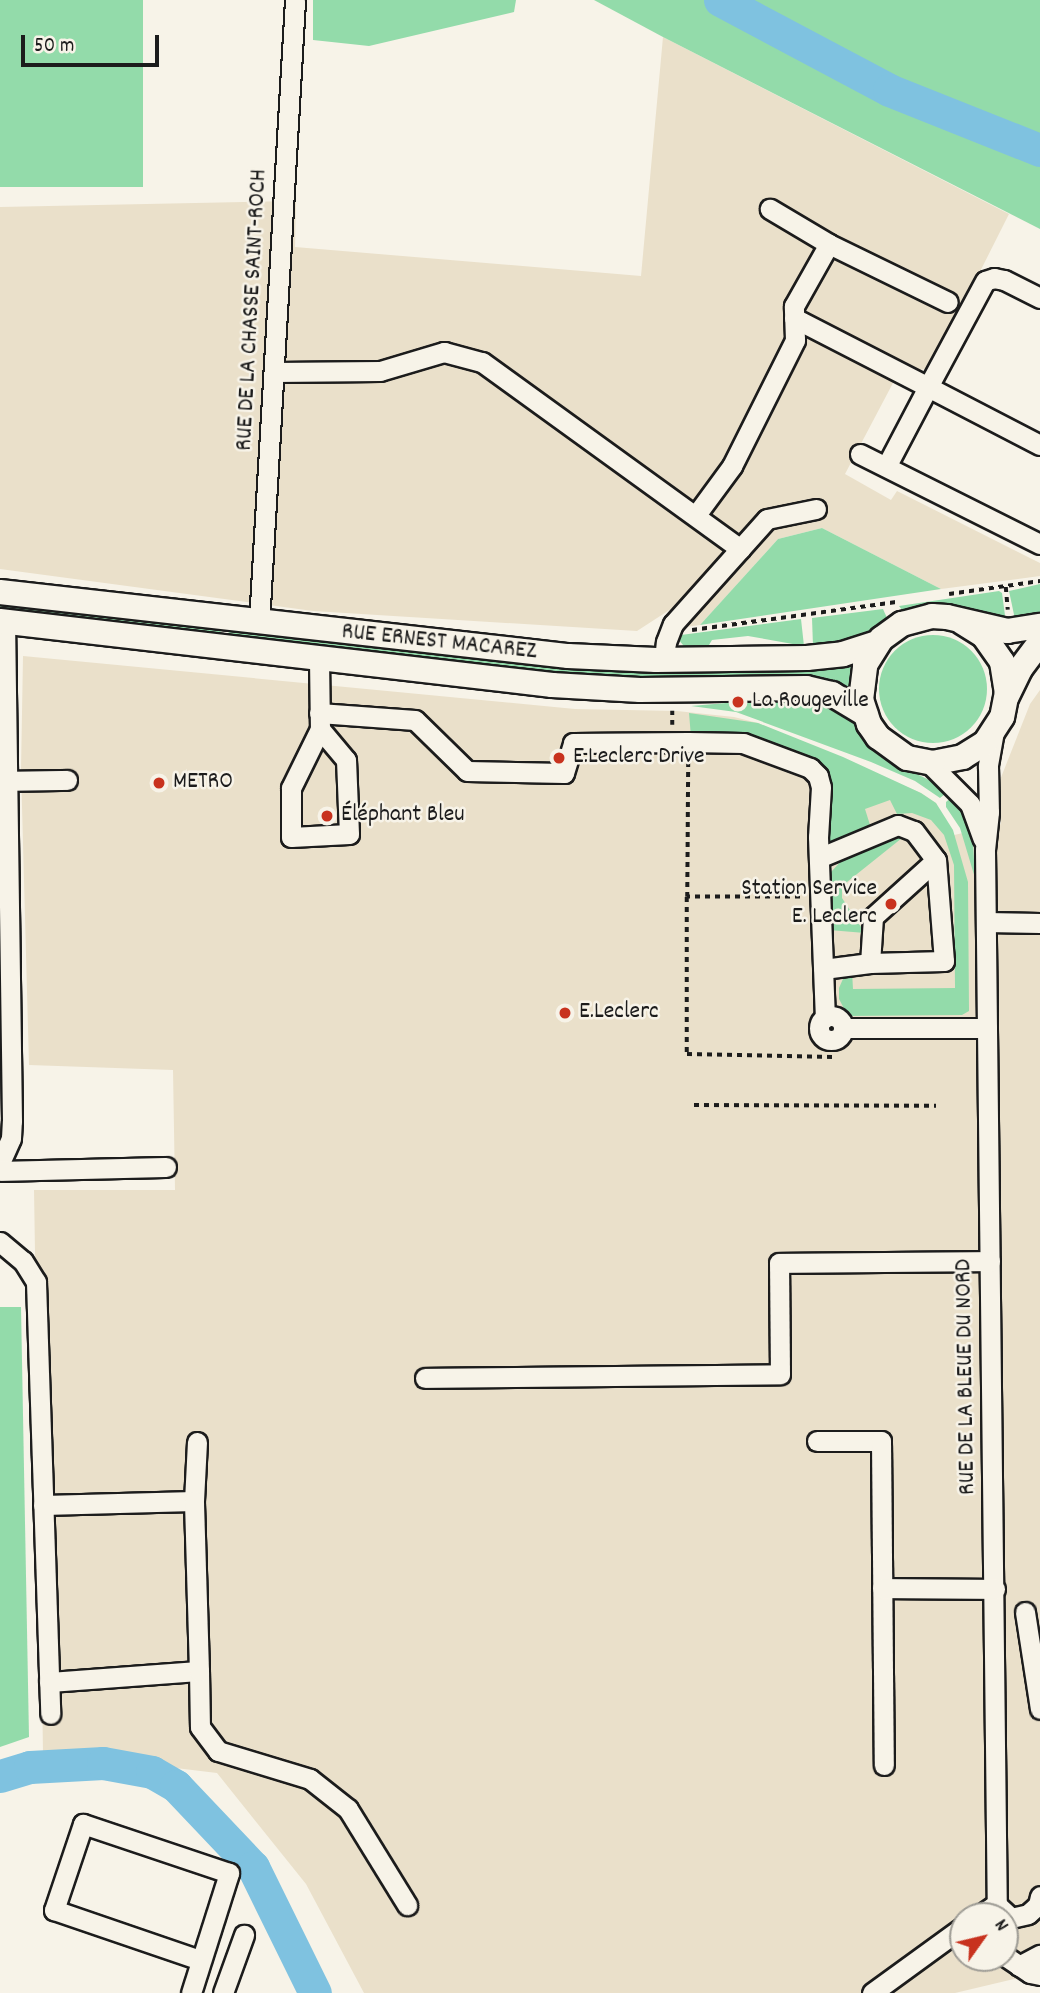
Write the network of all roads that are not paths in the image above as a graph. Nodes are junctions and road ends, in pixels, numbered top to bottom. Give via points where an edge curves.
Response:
1 (295, 0) edge
2 (770, 209) dead end
3 (829, 244) junction
4 (1040, 298) edge
5 (948, 302) dead end
6 (794, 318) junction
7 (275, 372) junction
8 (928, 387) junction
9 (1040, 445) edge
10 (860, 454) dead end
11 (886, 467) junction
12 (816, 509) dead end
13 (696, 514) junction
14 (1040, 544) edge
15 (740, 549) junction
16 (0, 592) edge
17 (2, 621) edge
18 (962, 622) junction
19 (259, 623) junction
20 (1040, 626) edge
21 (1040, 642) edge
22 (877, 643) junction
23 (319, 659) junction
24 (664, 660) junction
25 (1007, 697) junction
26 (865, 714) junction
27 (320, 721) junction
28 (994, 731) junction
29 (929, 763) junction
30 (67, 780) dead end
31 (4, 781) edge
32 (985, 850) junction
33 (821, 857) junction
34 (936, 860) junction
35 (986, 922) junction
36 (1040, 923) edge
37 (870, 963) junction
38 (823, 969) junction
39 (987, 1028) junction
40 (0, 1163) edge
41 (166, 1167) dead end
42 (0, 1171) edge
43 (0, 1242) edge
44 (990, 1261) junction
45 (425, 1378) dead end
46 (817, 1441) dead end
47 (197, 1442) dead end
48 (194, 1501) junction
49 (43, 1505) junction
50 (882, 1588) junction
51 (995, 1589) junction
52 (1032, 1612) edge
53 (995, 1613) junction
54 (1035, 1637) edge
55 (199, 1671) junction
56 (49, 1682) junction
57 (1040, 1709) edge
58 (50, 1714) dead end
59 (884, 1765) dead end
60 (1040, 1896) edge
61 (996, 1902) edge
62 (407, 1905) dead end
63 (1019, 1916) edge
64 (244, 1935) dead end
65 (949, 1937) edge
66 (1040, 1955) edge
67 (200, 1960) junction
68 (1019, 1960) edge
69 (1019, 1964) edge
70 (1040, 1975) edge
71 (191, 1993) edge
72 (223, 1993) edge
73 (872, 1993) edge

1 - 7 street, RUE DE LA CHASSE SAINT-ROCH
2 - 3 street
3 - 5 street
3 - 6 street via 794,306
4 - 8 street via 1004,280 985,281
6 - 8 street
6 - 13 street via 794,340 738,454
7 - 13 street via 380,371 444,352 482,362
7 - 19 street, RUE DE LA CHASSE SAINT-ROCH
8 - 9 street
8 - 11 street
10 - 11 street
11 - 14 street
12 - 15 street via 768,520
13 - 15 street
15 - 24 street via 679,616 668,633
16 - 19 main road, RUE ERNEST MACAREZ
17 - 23 main road, RUE ERNEST MACAREZ
17 - 31 street
18 - 20 main road, RUE ERNEST MACAREZ via 1007,631
18 - 22 main road, RUE ERNEST MACAREZ via 921,617 897,626
18 - 25 main road, RUE ERNEST MACAREZ via 997,652 1005,671
19 - 24 main road, RUE ERNEST MACAREZ via 539,654
21 - 25 main road, RUE ERNEST MACAREZ
22 - 24 main road, RUE ERNEST MACAREZ via 819,657
22 - 26 main road, RUE ERNEST MACAREZ via 862,674
23 - 26 main road, RUE ERNEST MACAREZ via 586,688 806,688 832,694
23 - 27 street
25 - 28 main road, RUE ERNEST MACAREZ
26 - 29 main road, RUE ERNEST MACAREZ via 874,733 889,748
27 - 27 street via 346,760 349,834 291,837 291,788
27 - 33 street via 415,720 467,771 564,773 573,743 743,743 814,771 821,787
28 - 29 main road, RUE ERNEST MACAREZ via 967,755
28 - 32 street, RUE DE LA BLEUE DU NORD
29 - 32 street, RUE DE LA BLEUE DU NORD via 970,804
30 - 31 street
31 - 40 street via 12,1121 11,1138
32 - 35 street, RUE DE LA BLEUE DU NORD
33 - 34 street via 898,825 914,831
33 - 38 street
34 - 37 street via 873,917
34 - 37 street via 944,961
35 - 36 street
35 - 39 street, RUE DE LA BLEUE DU NORD
37 - 38 street
38 - 39 street via 825,1018 837,1018 843,1028
39 - 44 street, RUE DE LA BLEUE DU NORD
41 - 42 street
43 - 49 street via 23,1261 36,1282
44 - 45 street via 779,1264 780,1374
44 - 51 street, RUE DE LA BLEUE DU NORD
46 - 50 street via 881,1441
47 - 48 street
48 - 49 street
48 - 55 street
49 - 56 street
50 - 51 street
50 - 59 street
51 - 53 street, RUE DE LA BLEUE DU NORD
52 - 53 street
52 - 54 street
53 - 61 street, RUE DE LA BLEUE DU NORD
54 - 57 street
55 - 56 street
55 - 62 street via 200,1727 218,1751 310,1779 348,1809
56 - 58 street
60 - 63 street via 1038,1905
64 - 72 street
65 - 73 street
66 - 68 street
67 - 67 street via 54,1910 83,1824 229,1873
67 - 71 street
69 - 70 street

